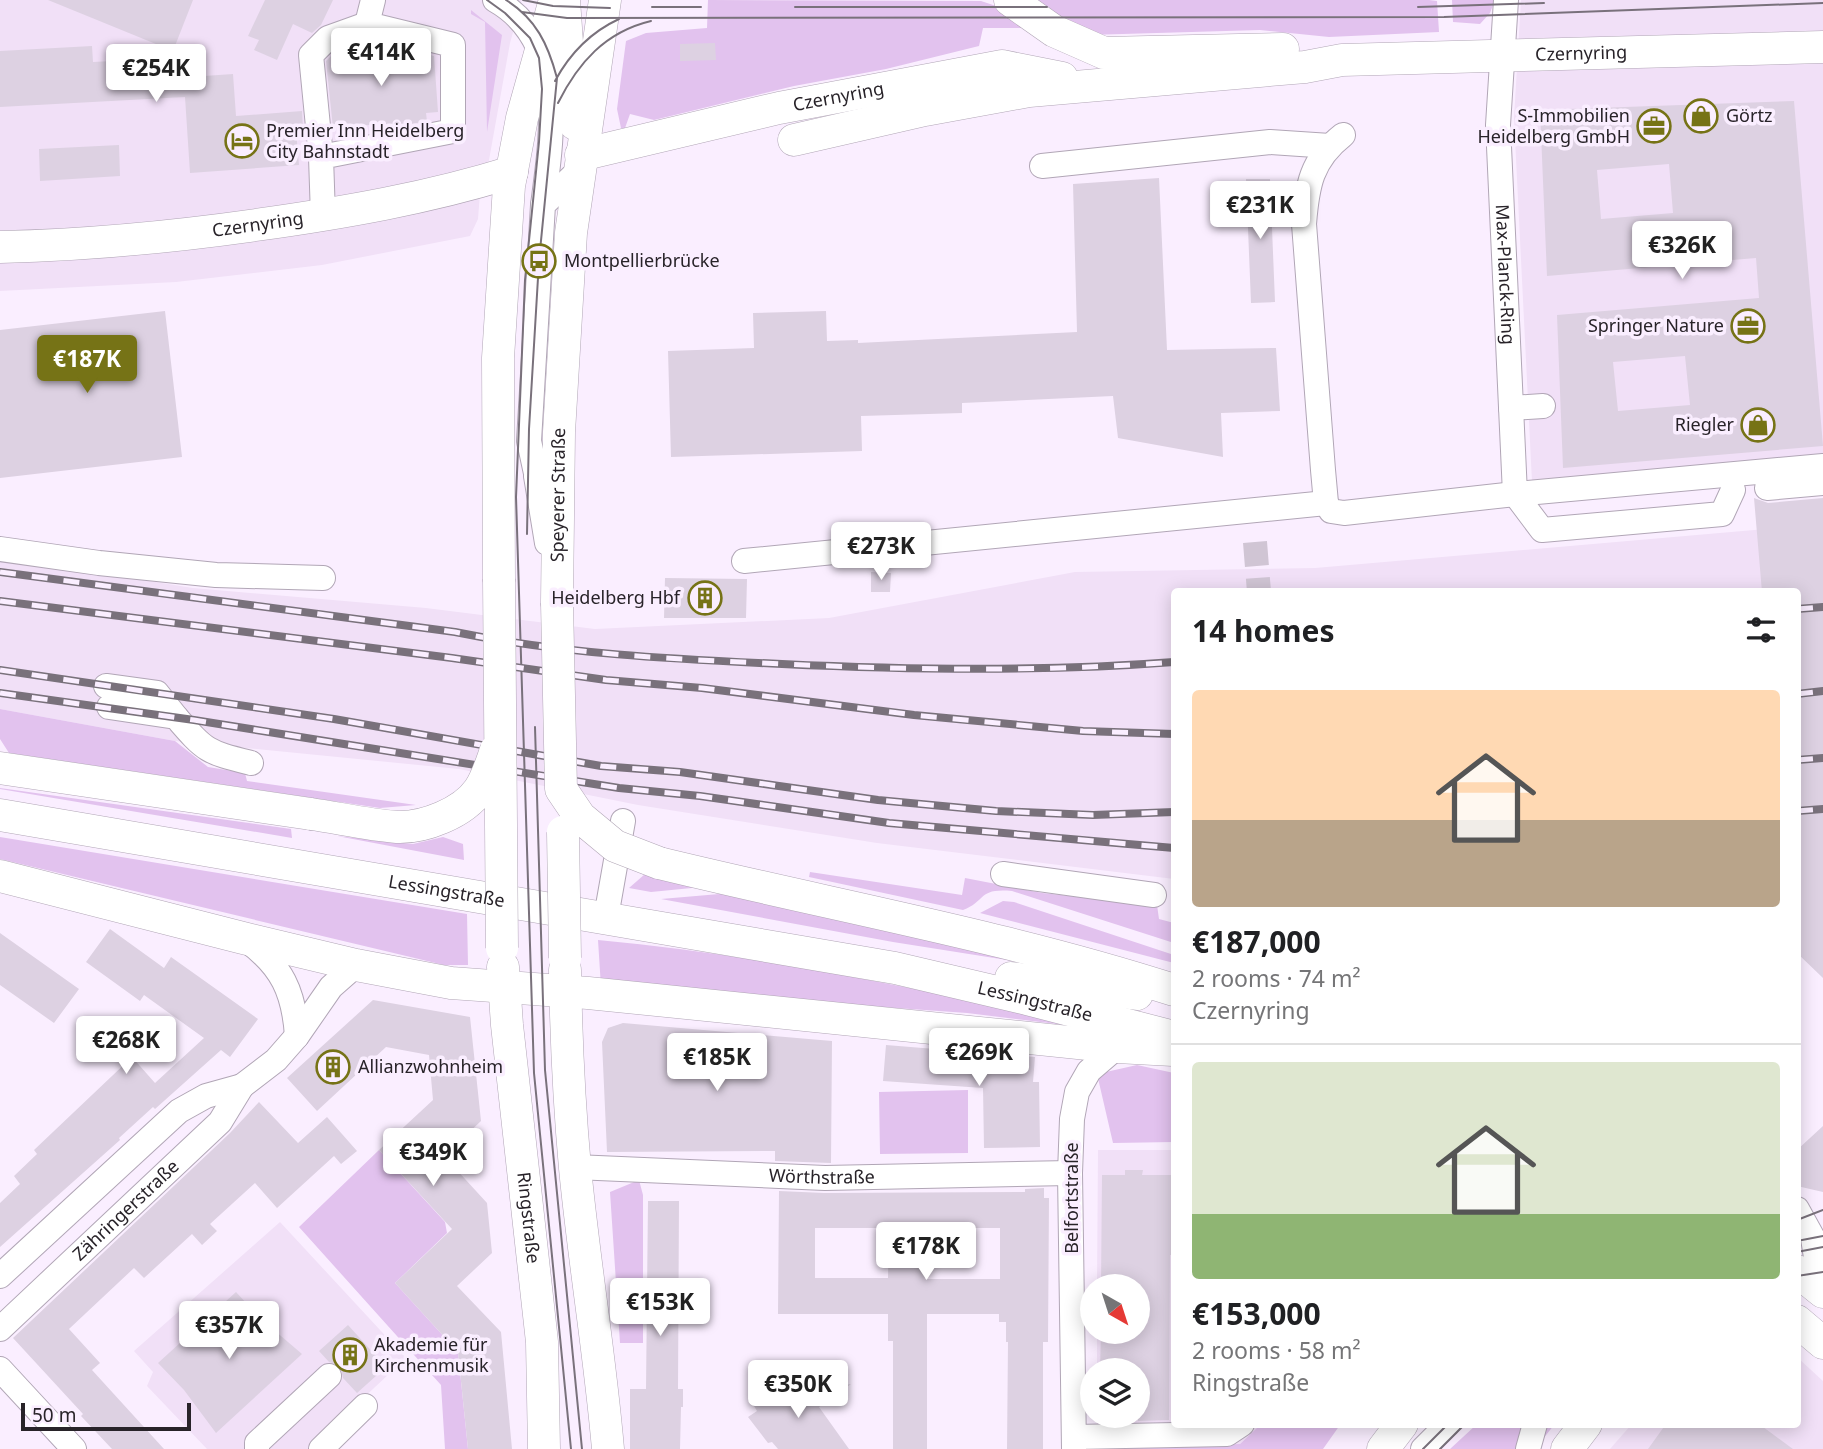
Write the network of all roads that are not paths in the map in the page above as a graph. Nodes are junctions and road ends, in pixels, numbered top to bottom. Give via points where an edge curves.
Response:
1 (495, 0) edge
2 (555, 0) edge
3 (564, 0) edge
4 (605, 0) edge
5 (1010, 0) edge
6 (1506, 0) edge
7 (370, 12) edge
8 (1823, 47) edge
9 (541, 49) junction
10 (1502, 56) junction
11 (1342, 60) junction
12 (1098, 84) junction
13 (794, 140) dead end
14 (321, 157) junction
15 (580, 162) junction
16 (1042, 166) dead end
17 (511, 179) junction
18 (543, 205) junction
19 (323, 216) junction
20 (0, 247) edge
21 (1543, 406) dead end
22 (1511, 408) junction
23 (1823, 466) edge
24 (1823, 483) edge
25 (1515, 494) junction
26 (1326, 503) junction
27 (0, 549) edge
28 (744, 561) dead end
29 (323, 578) dead end
30 (557, 603) junction
31 (107, 697) dead end
32 (501, 732) junction
33 (251, 763) dead end
34 (0, 768) edge
35 (561, 789) junction
36 (0, 814) edge
37 (623, 821) dead end
38 (1003, 874) dead end
39 (0, 876) edge
40 (1154, 895) dead end
41 (606, 917) junction
42 (243, 938) junction
43 (356, 965) junction
44 (895, 968) junction
45 (504, 986) junction
46 (1171, 989) edge
47 (565, 990) junction
48 (1171, 999) edge
49 (297, 1036) junction
50 (1171, 1036) edge
51 (1117, 1047) junction
52 (1171, 1051) edge
53 (242, 1086) junction
54 (575, 1167) junction
55 (1070, 1173) junction
56 (1801, 1224) edge
57 (1812, 1266) edge
58 (0, 1276) edge
59 (1801, 1301) edge
60 (1801, 1324) edge
61 (0, 1329) edge
62 (1823, 1343) edge
63 (0, 1369) edge
64 (329, 1376) dead end
65 (365, 1406) dead end
66 (1236, 1428) edge
67 (1399, 1428) edge
68 (1444, 1428) edge
69 (1534, 1428) edge
70 (1583, 1428) edge
71 (1074, 1443) edge
72 (74, 1449) edge
73 (257, 1449) edge
74 (321, 1449) edge
75 (544, 1449) edge
76 (608, 1449) edge
77 (1383, 1449) edge
78 (1423, 1449) edge
79 (1528, 1449) edge
80 (1567, 1449) edge

1 - 9 street via 516,14
2 - 9 main road
3 - 15 main road via 570,99
4 - 15 main road, Speyerer Straße
5 - 11 main road, Czernyring via 1055,31 1104,52 1314,49
6 - 10 street, Max-Planck-Ring
7 - 14 street via 328,38 311,55
7 - 14 street via 453,46 453,131
8 - 10 main road, Czernyring
9 - 17 main road
9 - 18 street via 551,90
10 - 11 main road, Czernyring
10 - 22 street, Max-Planck-Ring via 1498,125
11 - 12 main road, Czernyring
12 - 13 main road, Czernyring via 925,110
12 - 15 main road, Czernyring via 1002,66 779,108
14 - 19 street
15 - 18 street
15 - 30 main road, Speyerer Straße via 559,432
16 - 26 street via 1269,142 1336,140 1315,165 1306,189 1304,224
17 - 19 main road, Czernyring
17 - 32 main road, bridge via 498,358
18 - 30 street via 528,441
19 - 20 main road, Czernyring via 146,238
21 - 22 street
22 - 25 street, Max-Planck-Ring
23 - 25 street
24 - 25 street via 1538,506
25 - 26 street via 1345,513 1331,511
26 - 28 street
27 - 29 street via 216,575
30 - 35 main road, Speyerer Straße, bridge
31 - 33 street via 176,717 200,746
32 - 34 main road, bridge via 484,782 469,801 430,821 399,827
32 - 45 main road, bridge
35 - 46 main road, bridge via 591,828 635,856 984,937
35 - 47 main road, Speyerer Straße, bridge
36 - 41 main road, Lessingstraße
37 - 41 street
38 - 40 street
39 - 42 main road
41 - 44 main road, Lessingstraße
42 - 43 main road
42 - 49 street via 273,962 287,985
43 - 45 main road via 455,983
43 - 49 street, Zähringerstraße via 331,987
44 - 48 main road, Lessingstraße via 1055,982
44 - 50 main road, Lessingstraße
45 - 47 main road
45 - 75 main road, Ringstraße via 542,1342
47 - 51 main road
47 - 54 main road
49 - 53 street, Zähringerstraße via 276,1060
51 - 52 main road
51 - 55 street, Belfortstraße via 1089,1071 1077,1092
53 - 58 street, Zähringerstraße via 206,1096 179,1111
53 - 61 street, Zähringerstraße via 220,1122
54 - 55 street, Wörthstraße via 825,1178
54 - 76 main road
55 - 71 street, Belfortstraße
56 - 57 street
57 - 59 main road
60 - 62 main road
63 - 72 street
64 - 73 street via 257,1443
65 - 74 street
66 - 71 street via 1227,1434
67 - 77 main road
68 - 78 street
69 - 79 street
70 - 80 main road

